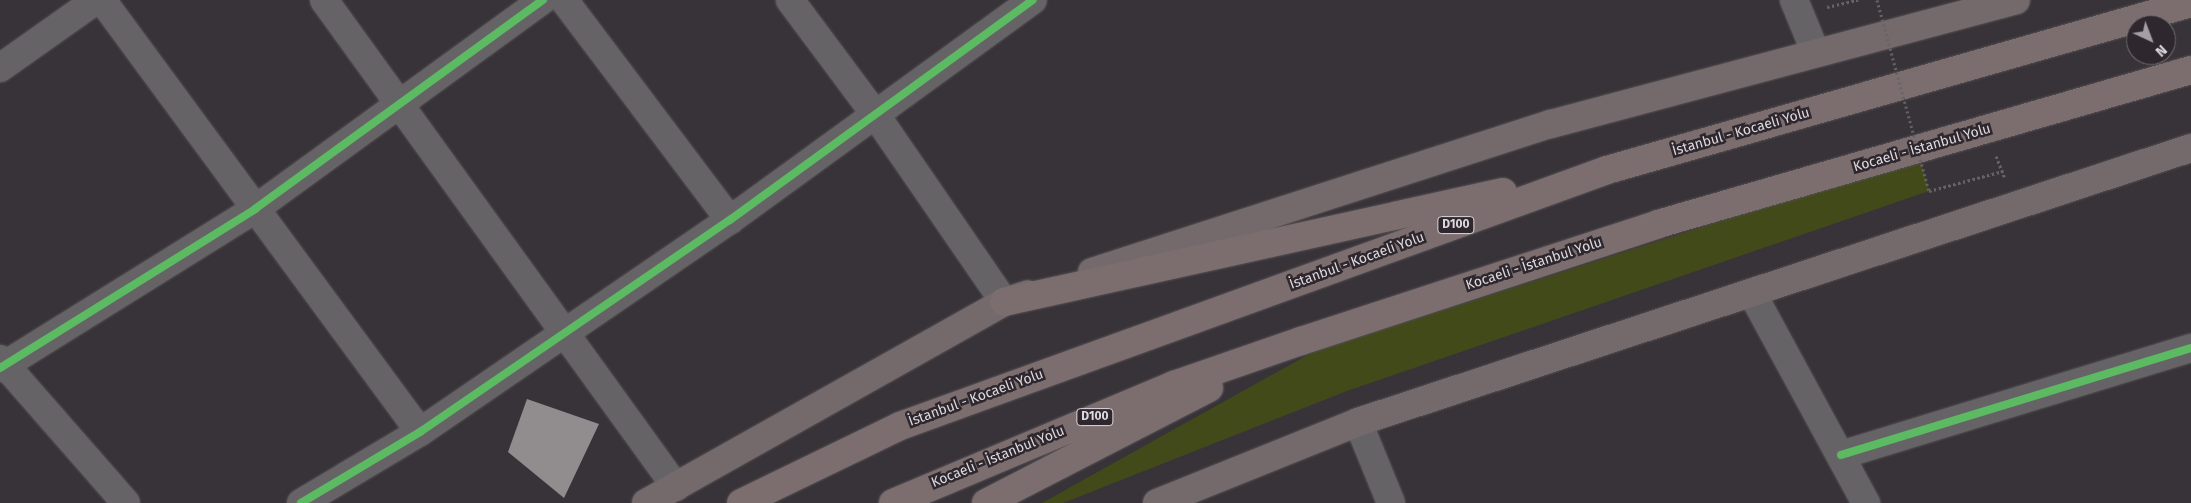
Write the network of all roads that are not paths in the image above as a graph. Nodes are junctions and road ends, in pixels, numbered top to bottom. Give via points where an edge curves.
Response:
1 (96, 0) edge
2 (102, 0) edge
3 (324, 0) edge
4 (543, 0) edge
5 (564, 0) edge
6 (790, 0) edge
7 (1033, 0) edge
8 (1794, 0) edge
9 (2016, 0) edge
10 (2191, 4) edge
11 (1815, 52) junction
12 (0, 68) edge
13 (2191, 70) edge
14 (399, 104) junction
15 (875, 114) junction
16 (2191, 148) edge
17 (1607, 170) junction
18 (255, 210) junction
19 (730, 220) junction
20 (1753, 295) junction
21 (1004, 302) junction
22 (563, 332) junction
23 (1301, 340) junction
24 (2191, 348) edge
25 (1, 364) edge
26 (1358, 422) junction
27 (420, 432) junction
28 (1841, 455) junction
29 (676, 487) junction
30 (126, 503) edge
31 (301, 503) edge
32 (646, 503) edge
33 (741, 503) edge
34 (893, 503) edge
35 (986, 503) edge
36 (1156, 503) edge
37 (1391, 503) edge
38 (1866, 503) edge

1 - 12 street
2 - 18 street
3 - 14 street
4 - 14 street
5 - 19 street
6 - 15 street
7 - 15 street
8 - 11 street
9 - 11 main road
10 - 17 highway, İstanbul - Kocaeli Yolu / D100
11 - 21 main road via 1551,124
13 - 23 highway, Kocaeli - İstanbul Yolu / D100 via 1658,224
14 - 18 street
14 - 22 street
15 - 19 street
15 - 21 street
16 - 20 main road
17 - 21 highway
17 - 33 highway, İstanbul - Kocaeli Yolu / D100 via 900,426
18 - 25 street
18 - 27 street
19 - 22 street
20 - 26 main road
20 - 28 street
21 - 29 main road
22 - 27 street
22 - 29 street
23 - 34 highway, Kocaeli - İstanbul Yolu / D100 via 1174,385
23 - 35 highway
24 - 28 street
25 - 30 street
26 - 36 main road
26 - 37 street
27 - 31 street
28 - 38 street
29 - 32 main road

